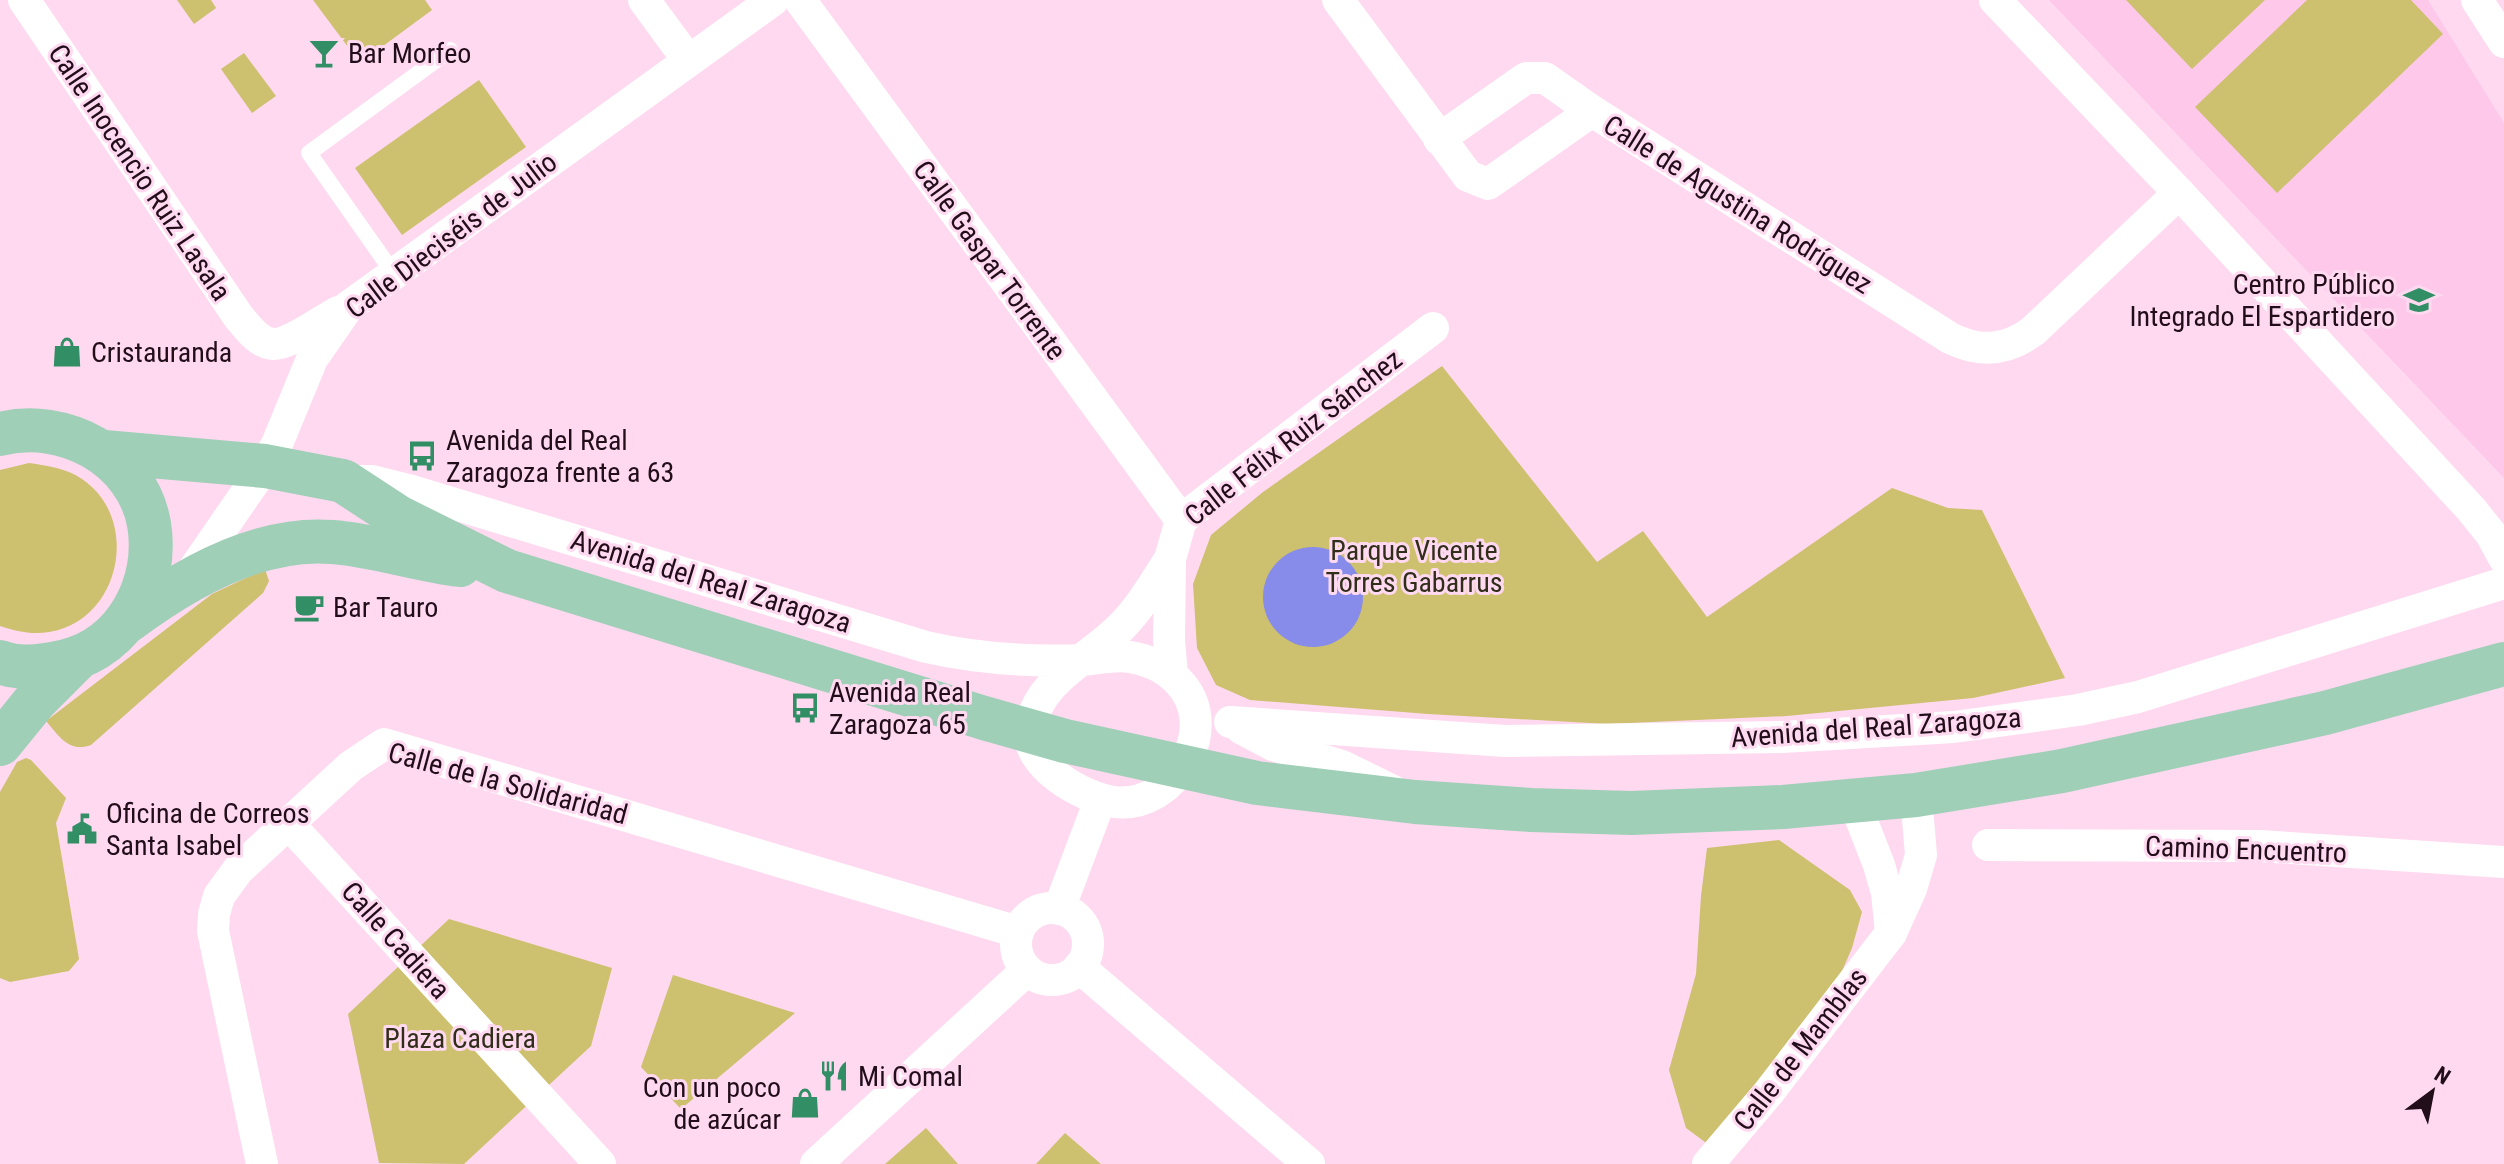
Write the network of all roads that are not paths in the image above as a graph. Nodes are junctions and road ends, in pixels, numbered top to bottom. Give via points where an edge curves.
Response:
1 (24, 0) edge
2 (644, 0) edge
3 (773, 0) edge
4 (800, 0) edge
5 (1338, 0) edge
6 (1995, 0) edge
7 (2477, 0) edge
8 (2504, 42) edge
9 (450, 50) dead end
10 (688, 60) junction
11 (1592, 111) junction
12 (1439, 139) junction
13 (2179, 193) junction
14 (394, 274) junction
15 (348, 307) junction
16 (1433, 328) dead end
17 (0, 406) edge
18 (20, 432) edge
19 (104, 452) junction
20 (265, 466) junction
21 (343, 481) junction
22 (1181, 520) junction
23 (2504, 558) edge
24 (1170, 559) junction
25 (507, 571) junction
26 (185, 582) junction
27 (2504, 583) edge
28 (128, 621) junction
29 (79, 657) junction
30 (1083, 660) junction
31 (0, 662) edge
32 (2501, 667) edge
33 (1172, 675) junction
34 (1193, 701) junction
35 (1230, 722) junction
36 (1029, 731) junction
37 (0, 744) edge
38 (1184, 767) junction
39 (1916, 795) junction
40 (1100, 800) junction
41 (1854, 801) junction
42 (1415, 802) junction
43 (288, 823) junction
44 (1988, 845) dead end
45 (2504, 862) edge
46 (1059, 909) junction
47 (1018, 932) junction
48 (1891, 933) junction
49 (1079, 967) junction
50 (1027, 970) junction
51 (262, 1164) edge
52 (600, 1164) edge
53 (816, 1164) edge
54 (1309, 1164) edge
55 (1708, 1164) edge

1 - 15 street, Calle Inocencio Ruiz Lasala via 252,333 279,343
2 - 10 street
3 - 10 street, Calle Dieciséis de Julio
4 - 22 street, Calle Gaspar Torrente
5 - 12 street, Calle de Agustina Rodríguez
6 - 13 street
7 - 8 street
9 - 14 lane via 309,153
10 - 14 street, Calle Dieciséis de Julio
11 - 12 street via 1545,78 1526,78
11 - 12 street, Calle de Agustina Rodríguez via 1488,184 1468,176
11 - 13 street, Calle de Agustina Rodríguez via 1950,338 1973,347 2000,348 2033,331
13 - 23 street via 2471,509
14 - 15 street, Calle Dieciséis de Julio
15 - 20 street, Calle Dieciséis de Julio via 312,359
16 - 22 street, Calle Félix Ruiz Sánchez
17 - 18 main road
18 - 19 main road via 65,434
19 - 20 main road, Avenida del Real Zaragoza
19 - 28 main road via 134,488 148,522 151,559
20 - 21 main road, Avenida del Real Zaragoza
20 - 26 street, Calle Dieciséis de Julio
21 - 25 main road, Avenida del Real Zaragoza via 398,517
21 - 30 street, Avenida del Real Zaragoza via 372,481 412,491 926,647
22 - 24 street, Calle Félix Ruiz Sánchez
24 - 30 street, Calle Félix Ruiz Sánchez via 1134,613
24 - 33 street, Calle Félix Ruiz Sánchez
25 - 26 main road, Avenida del Real Zaragoza via 329,542 283,545
25 - 36 main road, Avenida del Real Zaragoza
26 - 28 main road, Avenida del Real Zaragoza
27 - 35 street, Avenida del Real Zaragoza via 2138,697 1954,727 1782,737 1537,741
28 - 29 main road, Avenida del Real Zaragoza
29 - 31 main road via 43,666
29 - 37 main road
30 - 33 street, Avenida del Real Zaragoza via 1130,657
30 - 36 street via 1044,694
32 - 39 main road, Avenida del Real Zaragoza via 2078,768
33 - 34 street, Avenida del Real Zaragoza
34 - 35 street, Avenida del Real Zaragoza
34 - 38 street via 1198,725
35 - 42 street, Avenida del Real Zaragoza via 1273,745 1342,766
36 - 38 main road, Avenida del Real Zaragoza
36 - 40 street via 1034,752 1051,772
38 - 40 street via 1139,800
38 - 42 main road, Avenida del Real Zaragoza via 1257,783
39 - 41 main road, Avenida del Real Zaragoza
39 - 48 street, Calle de Mamblas via 1921,855
40 - 46 street
41 - 42 main road, Avenida del Real Zaragoza via 1631,813
41 - 48 street via 1887,893
43 - 47 street, Calle de la Solidaridad via 384,744
43 - 51 street, Calle de la Solidaridad via 227,882 214,914 213,931
43 - 52 street, Calle Cadiera
44 - 45 street, Camino Encuentro via 2259,846
46 - 47 street via 1039,910
46 - 49 street via 1071,913 1086,932 1086,956
47 - 50 street via 1017,952
48 - 55 street, Calle de Mamblas
49 - 50 street via 1060,979
49 - 54 street
50 - 53 street

